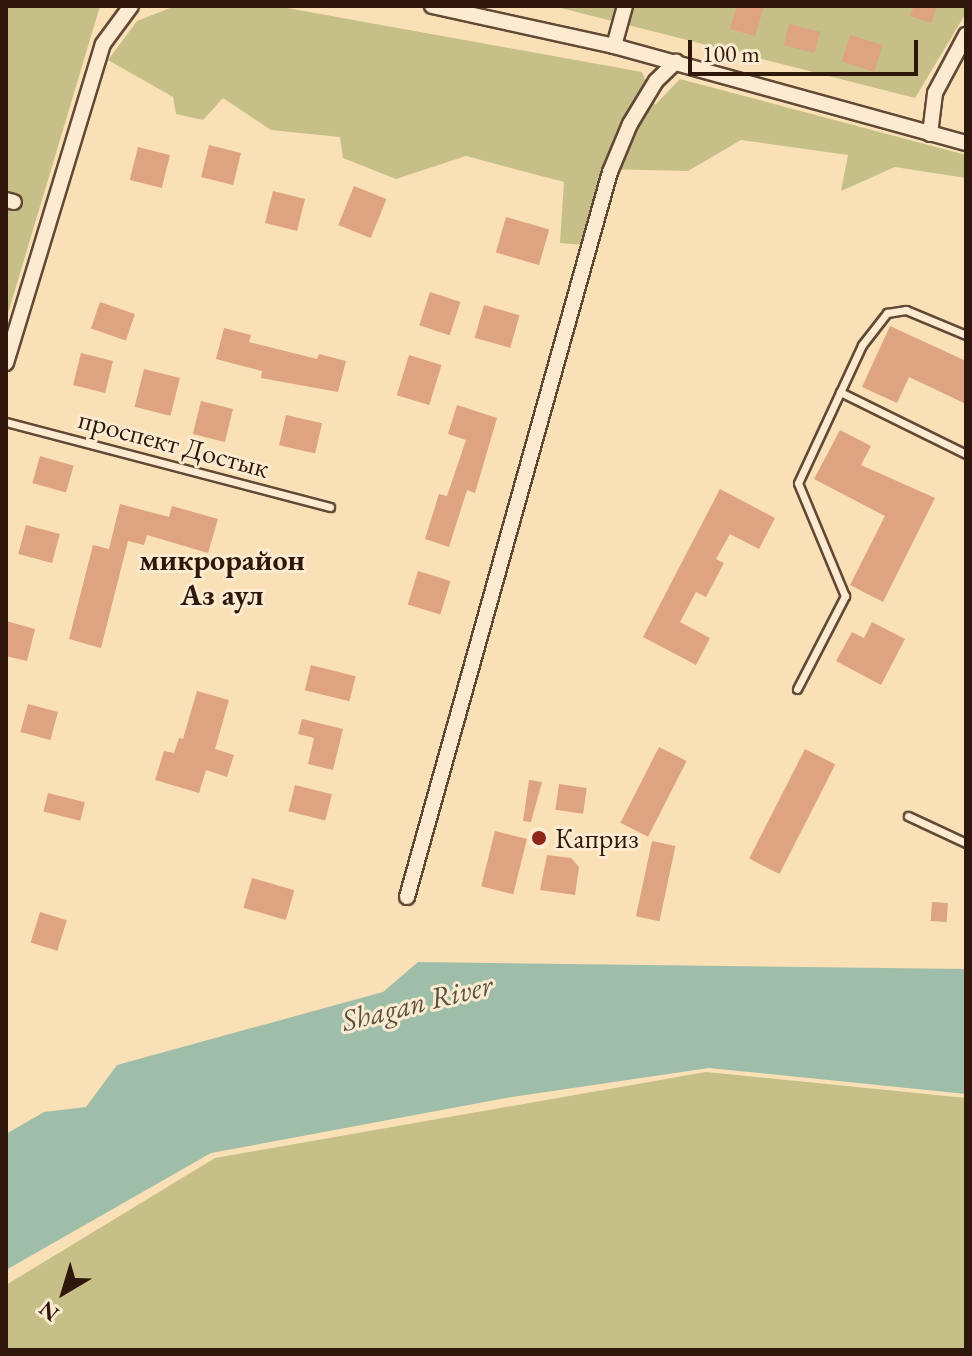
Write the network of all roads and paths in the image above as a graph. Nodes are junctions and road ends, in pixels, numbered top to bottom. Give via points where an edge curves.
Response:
1 (131, 6) edge
2 (432, 6) edge
3 (625, 6) edge
4 (966, 35) edge
5 (614, 46) junction
6 (676, 62) junction
7 (930, 134) junction
8 (966, 143) edge
9 (966, 335) edge
10 (6, 363) edge
11 (840, 392) junction
12 (6, 422) edge
13 (966, 454) edge
14 (330, 507) dead end
15 (797, 689) dead end
16 (908, 816) dead end
17 (966, 843) edge
18 (407, 897) dead end

1 - 10 street via 103,44
2 - 5 street
3 - 5 street
4 - 7 street via 935,93
5 - 6 street
6 - 7 street
6 - 18 street via 656,81 630,124 610,172
7 - 8 street
9 - 11 lane via 906,310 887,313 873,325
11 - 13 lane
11 - 15 lane via 798,483 845,596
12 - 14 lane, проспект Достык
16 - 17 lane

